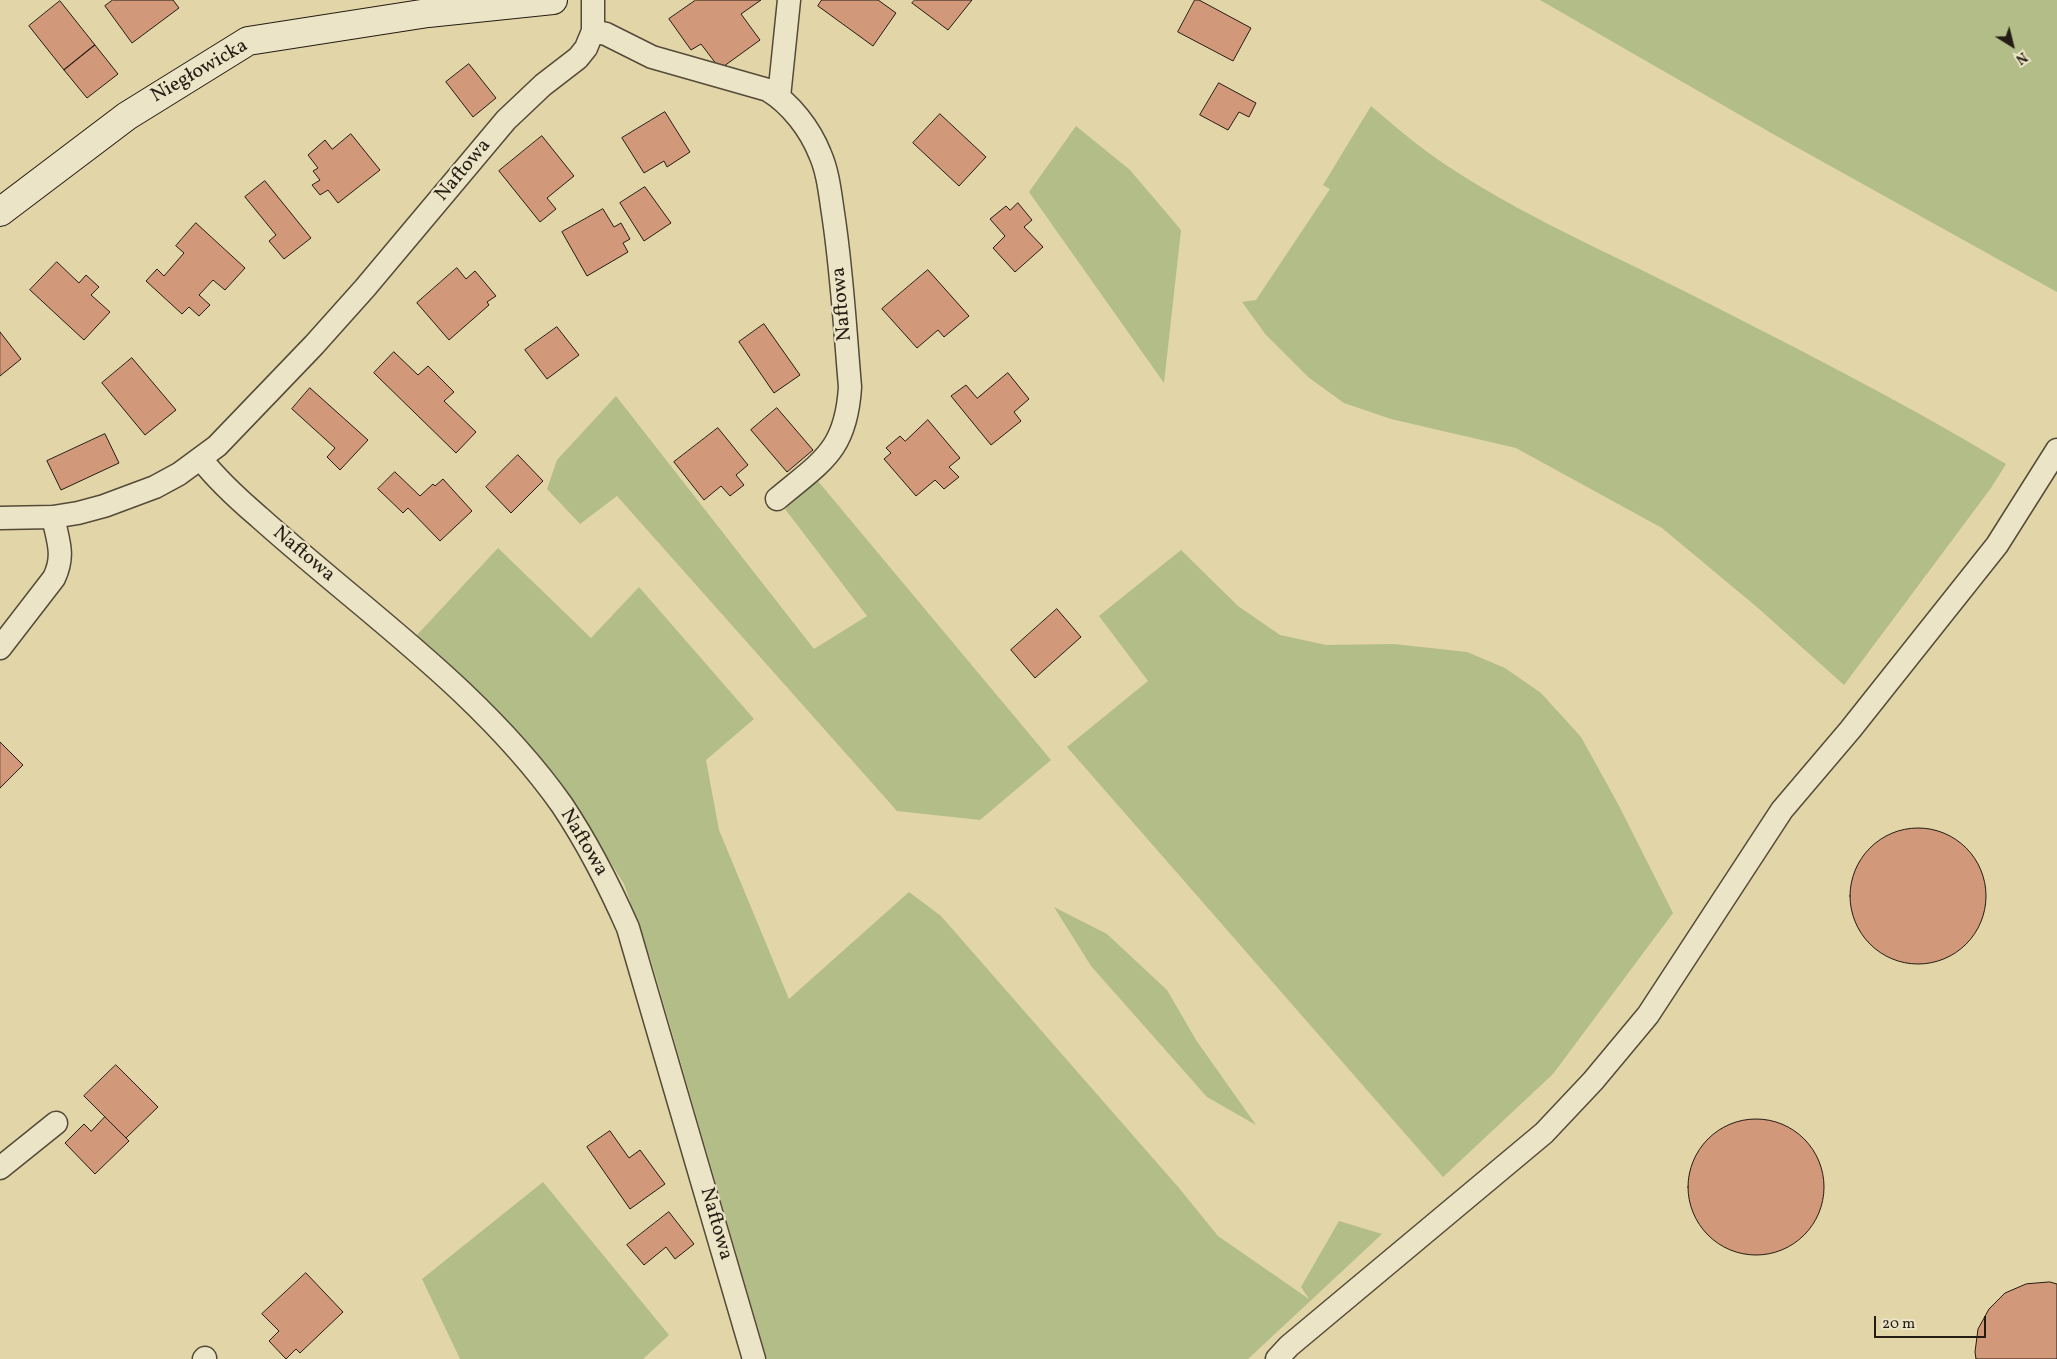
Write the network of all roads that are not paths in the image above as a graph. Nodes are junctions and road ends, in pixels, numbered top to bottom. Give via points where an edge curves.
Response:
1 (554, 0) edge
2 (593, 0) edge
3 (789, 0) edge
4 (593, 31) junction
5 (779, 97) junction
6 (0, 212) edge
7 (2057, 450) edge
8 (201, 458) junction
9 (777, 499) dead end
10 (53, 517) junction
11 (0, 518) edge
12 (0, 648) edge
13 (56, 1123) dead end
14 (0, 1168) edge
15 (754, 1359) edge
16 (1277, 1359) edge

1 - 6 street, Niegłowicka via 428,13 248,42 127,116
2 - 4 lane
3 - 5 lane
4 - 5 lane, Naftowa via 652,57 768,90
4 - 8 lane, Naftowa via 578,58 506,120 314,345 232,431
5 - 9 lane, Naftowa via 811,135 827,173 837,240 850,387 846,420 832,451
7 - 16 lane via 1997,545 1782,810 1648,1015 1593,1081 1544,1132
8 - 10 lane, Naftowa via 163,483 132,497
8 - 15 lane, Naftowa via 225,487 435,668 498,728 546,784 575,826 628,928
10 - 11 lane, Naftowa
10 - 12 lane via 60,566
13 - 14 lane

